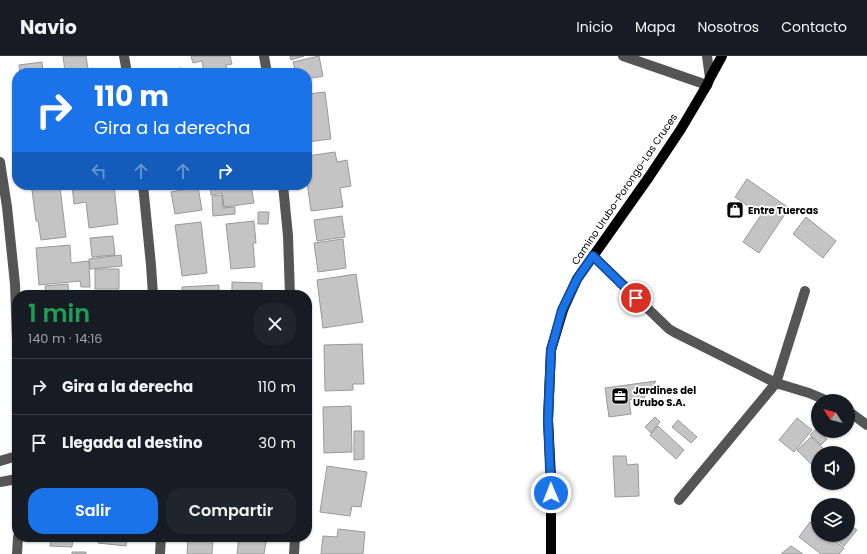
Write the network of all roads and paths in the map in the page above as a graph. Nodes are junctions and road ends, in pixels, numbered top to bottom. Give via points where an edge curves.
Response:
1 (124, 56) edge
2 (264, 56) edge
3 (623, 56) edge
4 (708, 56) edge
5 (722, 56) edge
6 (126, 68) edge
7 (266, 68) edge
8 (708, 82) junction
9 (0, 162) edge
10 (144, 190) edge
11 (284, 190) edge
12 (593, 256) junction
13 (15, 290) edge
14 (153, 290) edge
15 (290, 290) edge
16 (805, 291) dead end
17 (776, 383) junction
18 (811, 394) edge
19 (855, 416) edge
20 (867, 425) edge
21 (12, 457) edge
22 (0, 461) edge
23 (12, 479) edge
24 (0, 482) edge
25 (679, 500) dead end
26 (18, 542) edge
27 (161, 542) edge
28 (295, 542) edge
29 (17, 554) edge
30 (160, 554) edge
31 (294, 554) edge
32 (551, 554) edge

1 - 6 street
2 - 7 street
3 - 8 street
4 - 8 street
5 - 8 main road, Camino Urubo-Porongo-Las Cruces
8 - 12 main road, Camino Urubo-Porongo-Las Cruces via 649,177
9 - 13 street
10 - 14 street
11 - 15 street
12 - 17 street via 669,329
12 - 32 main road, Camino Urubo-Porongo-Las Cruces via 577,279 562,310 551,350 548,420
16 - 17 street
17 - 18 street
17 - 25 street
19 - 20 street
21 - 22 street
23 - 24 street
26 - 29 street
27 - 30 street
28 - 31 street

